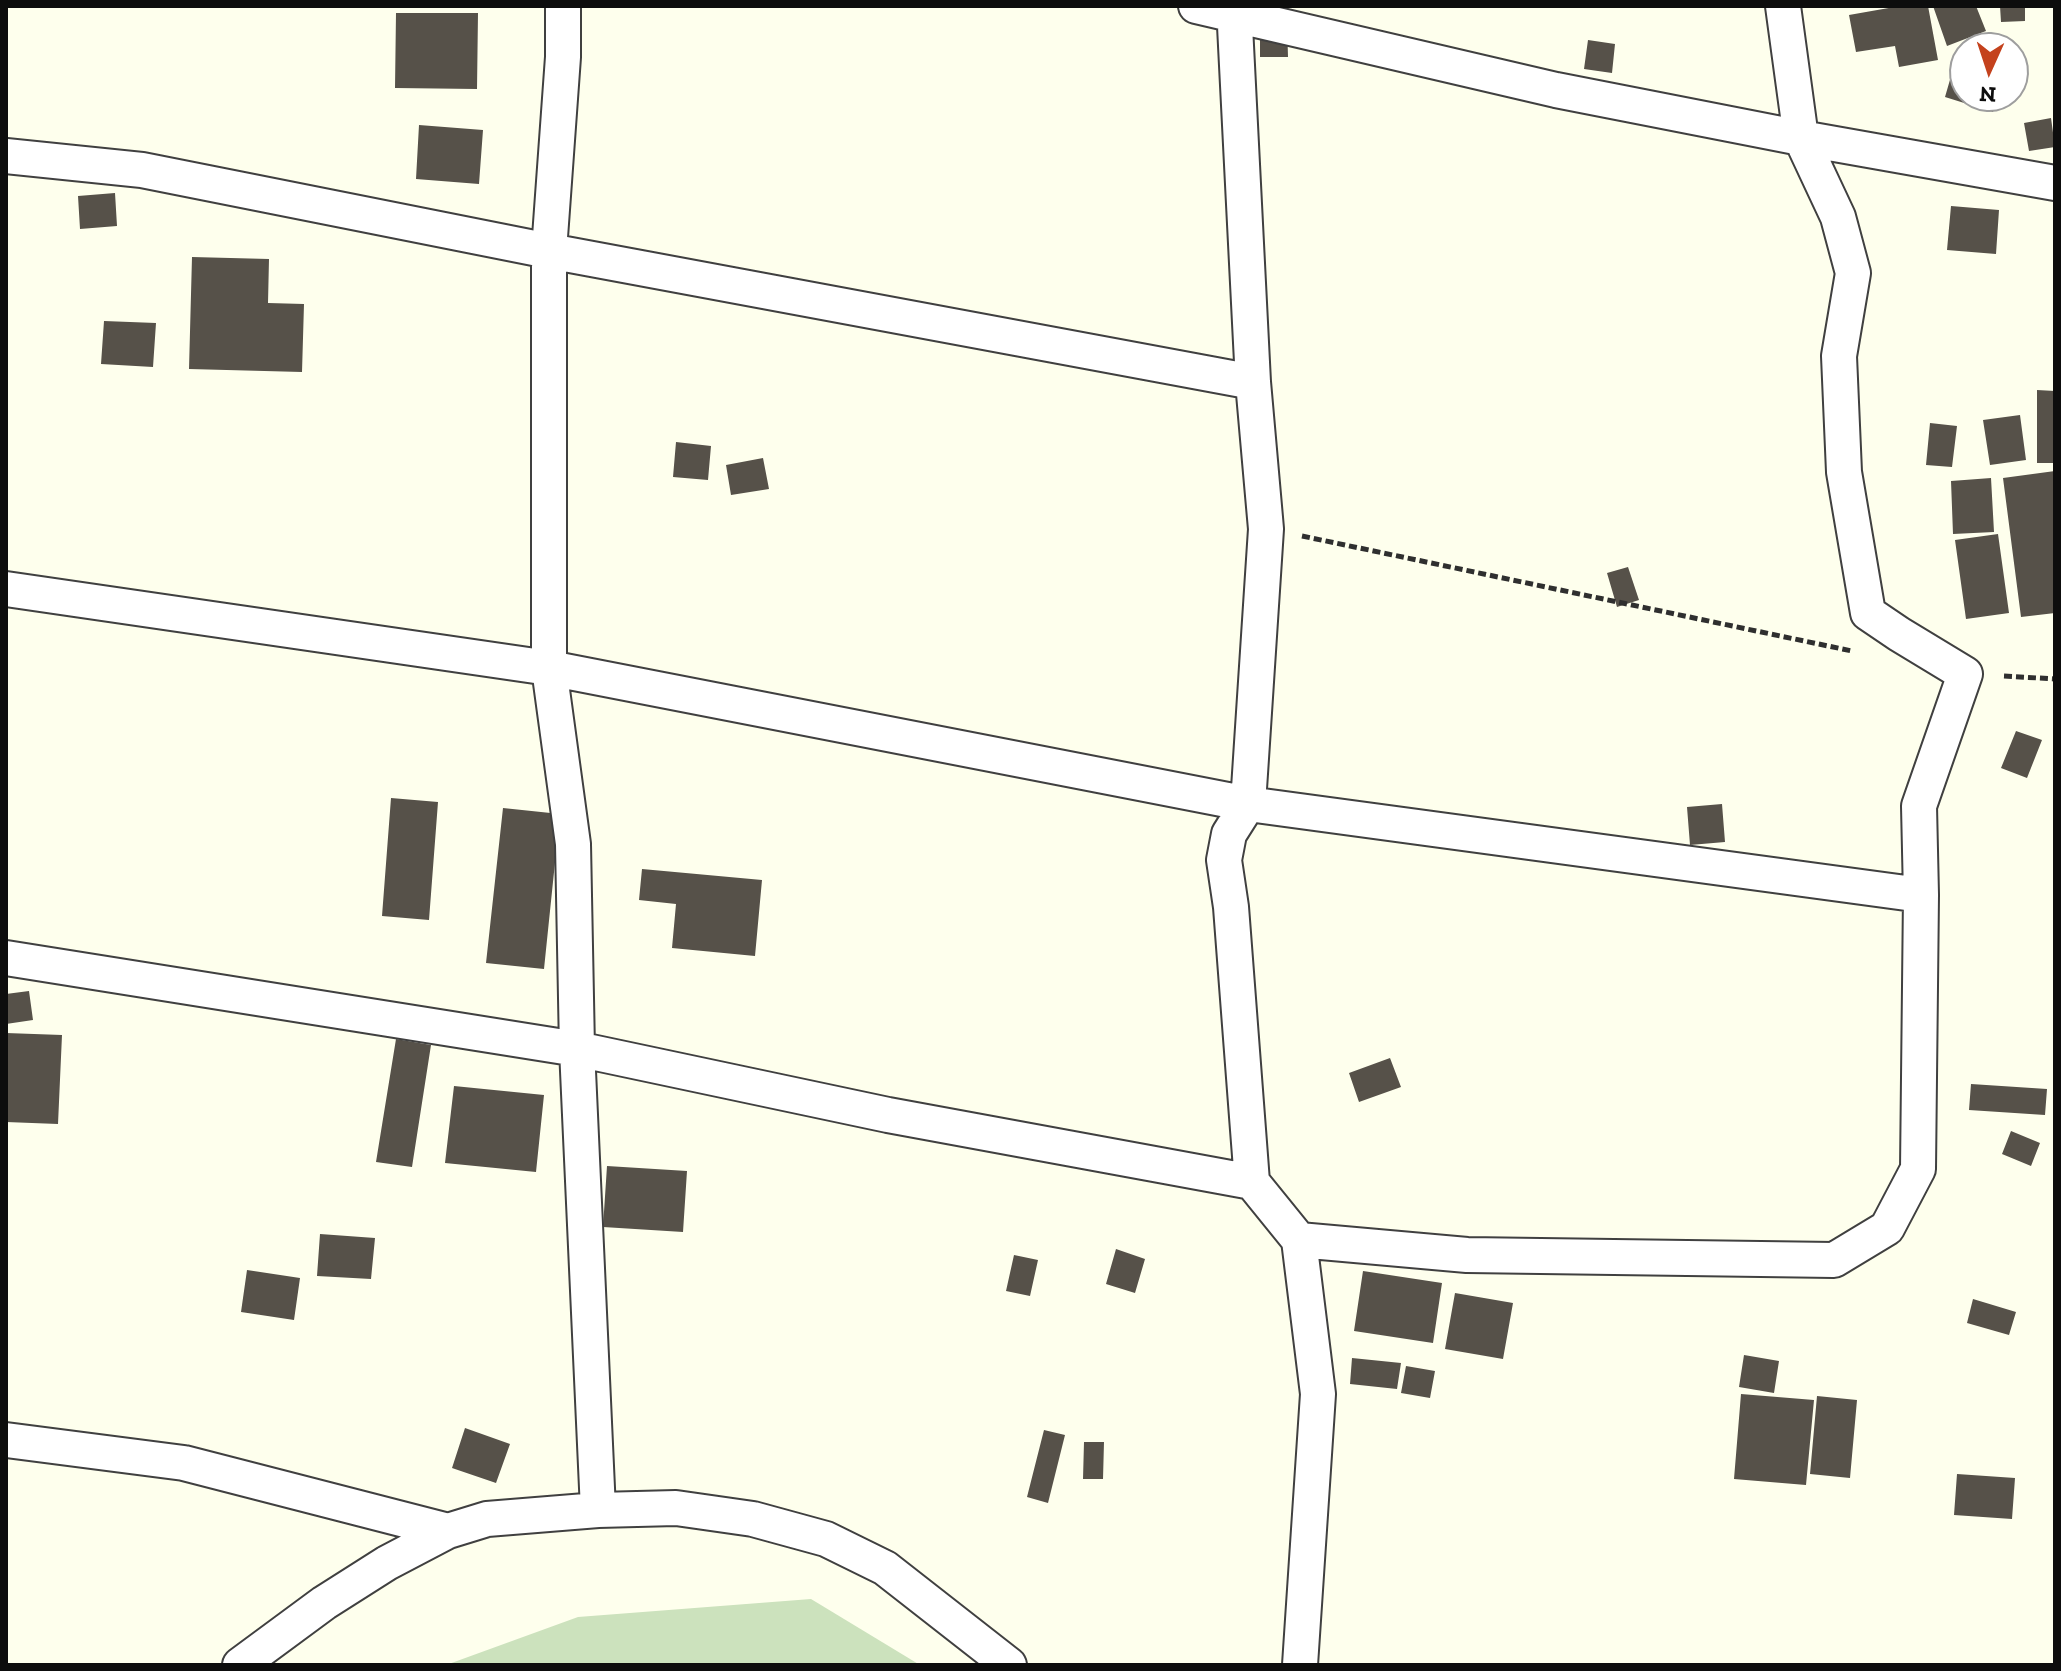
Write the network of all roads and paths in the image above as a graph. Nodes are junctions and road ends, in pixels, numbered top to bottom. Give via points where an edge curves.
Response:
1 (563, 6) edge
2 (1196, 6) edge
3 (1783, 6) edge
4 (1234, 10) edge
5 (1801, 138) junction
6 (6, 156) edge
7 (2055, 183) edge
8 (549, 251) junction
9 (1253, 382) junction
10 (1266, 529) junction
11 (6, 589) edge
12 (1861, 653) dead end
13 (549, 668) junction
14 (1965, 674) junction
15 (2055, 679) edge
16 (1248, 804) junction
17 (1921, 895) junction
18 (6, 958) edge
19 (577, 1049) junction
20 (1252, 1182) junction
21 (1299, 1240) junction
22 (6, 1440) edge
23 (598, 1510) junction
24 (448, 1531) junction
25 (240, 1665) edge
26 (1009, 1665) edge
27 (1300, 1665) edge

1 - 8 street
2 - 4 street
3 - 5 street
4 - 5 street via 1556,90
4 - 9 street
5 - 7 street
5 - 14 street via 1838,217 1853,273 1839,371 1844,472 1868,613
6 - 8 street via 142,170
8 - 9 street
8 - 13 street
9 - 10 street
10 - 12 path
10 - 16 street
11 - 13 street
13 - 16 street
13 - 19 street via 573,844
14 - 15 path
14 - 17 street via 1919,806
16 - 17 street
16 - 20 street via 1229,834 1224,860
17 - 21 street via 1918,1169 1887,1228 1834,1260 1467,1255
18 - 19 street
19 - 20 street via 888,1115
19 - 23 street
20 - 21 street
21 - 27 street via 1318,1394
22 - 24 street via 184,1463
23 - 24 street via 487,1519
23 - 26 street via 676,1508 753,1519 826,1539 885,1568
24 - 25 street via 324,1603

